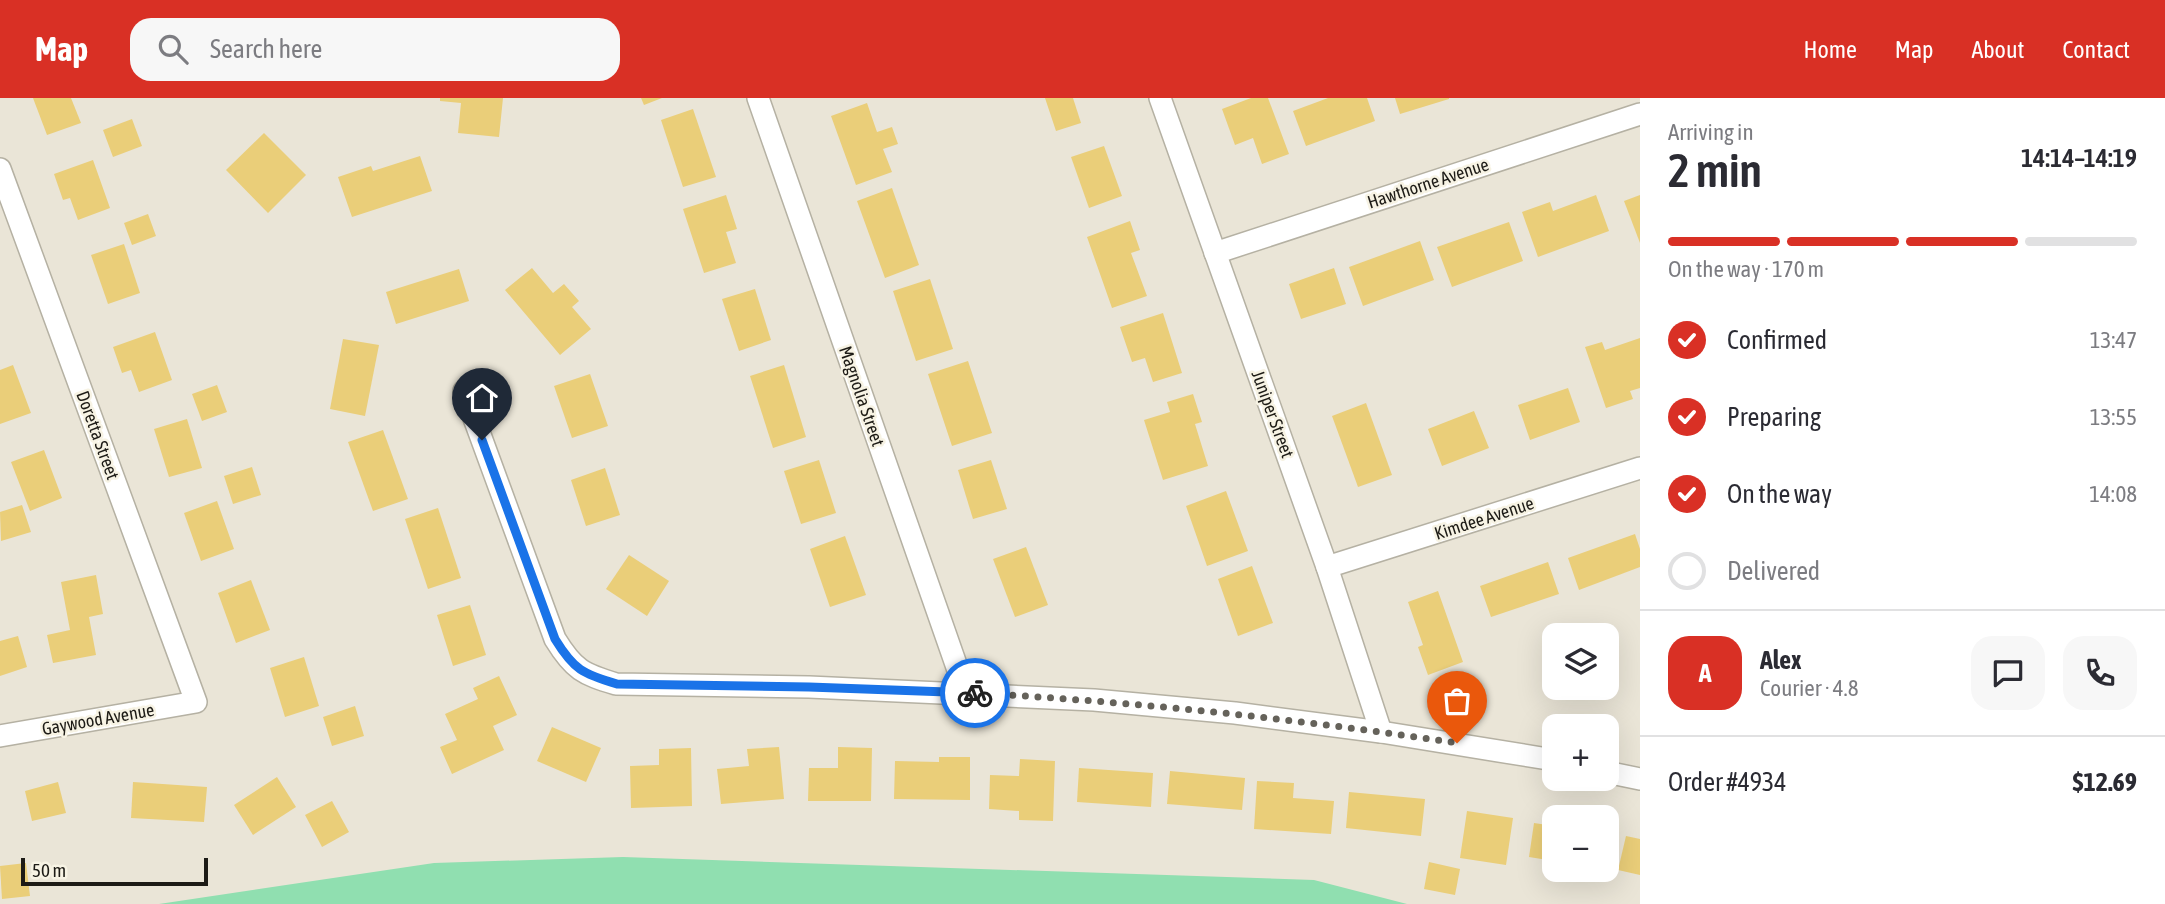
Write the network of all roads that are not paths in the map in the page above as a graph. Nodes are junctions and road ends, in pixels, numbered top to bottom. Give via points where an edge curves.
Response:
1 (758, 98) edge
2 (1160, 98) edge
3 (1640, 114) edge
4 (0, 169) edge
5 (1215, 253) junction
6 (464, 391) dead end
7 (1640, 468) edge
8 (1327, 567) junction
9 (967, 693) junction
10 (195, 702) joint
11 (1381, 732) junction
12 (0, 736) edge
13 (1542, 758) edge
14 (1619, 775) edge
15 (1640, 779) edge

1 - 9 street, Magnolia Street
2 - 5 street, Juniper Street
3 - 5 street, Hawthorne Avenue
4 - 10 street, Doretta Street
5 - 8 street, Juniper Street
6 - 9 street via 555,639 568,659 588,676 617,684
7 - 8 street, Kimdee Avenue
8 - 11 street, Juniper Street
9 - 11 street via 1235,713
10 - 12 street, Gaywood Avenue
11 - 13 street
14 - 15 street

